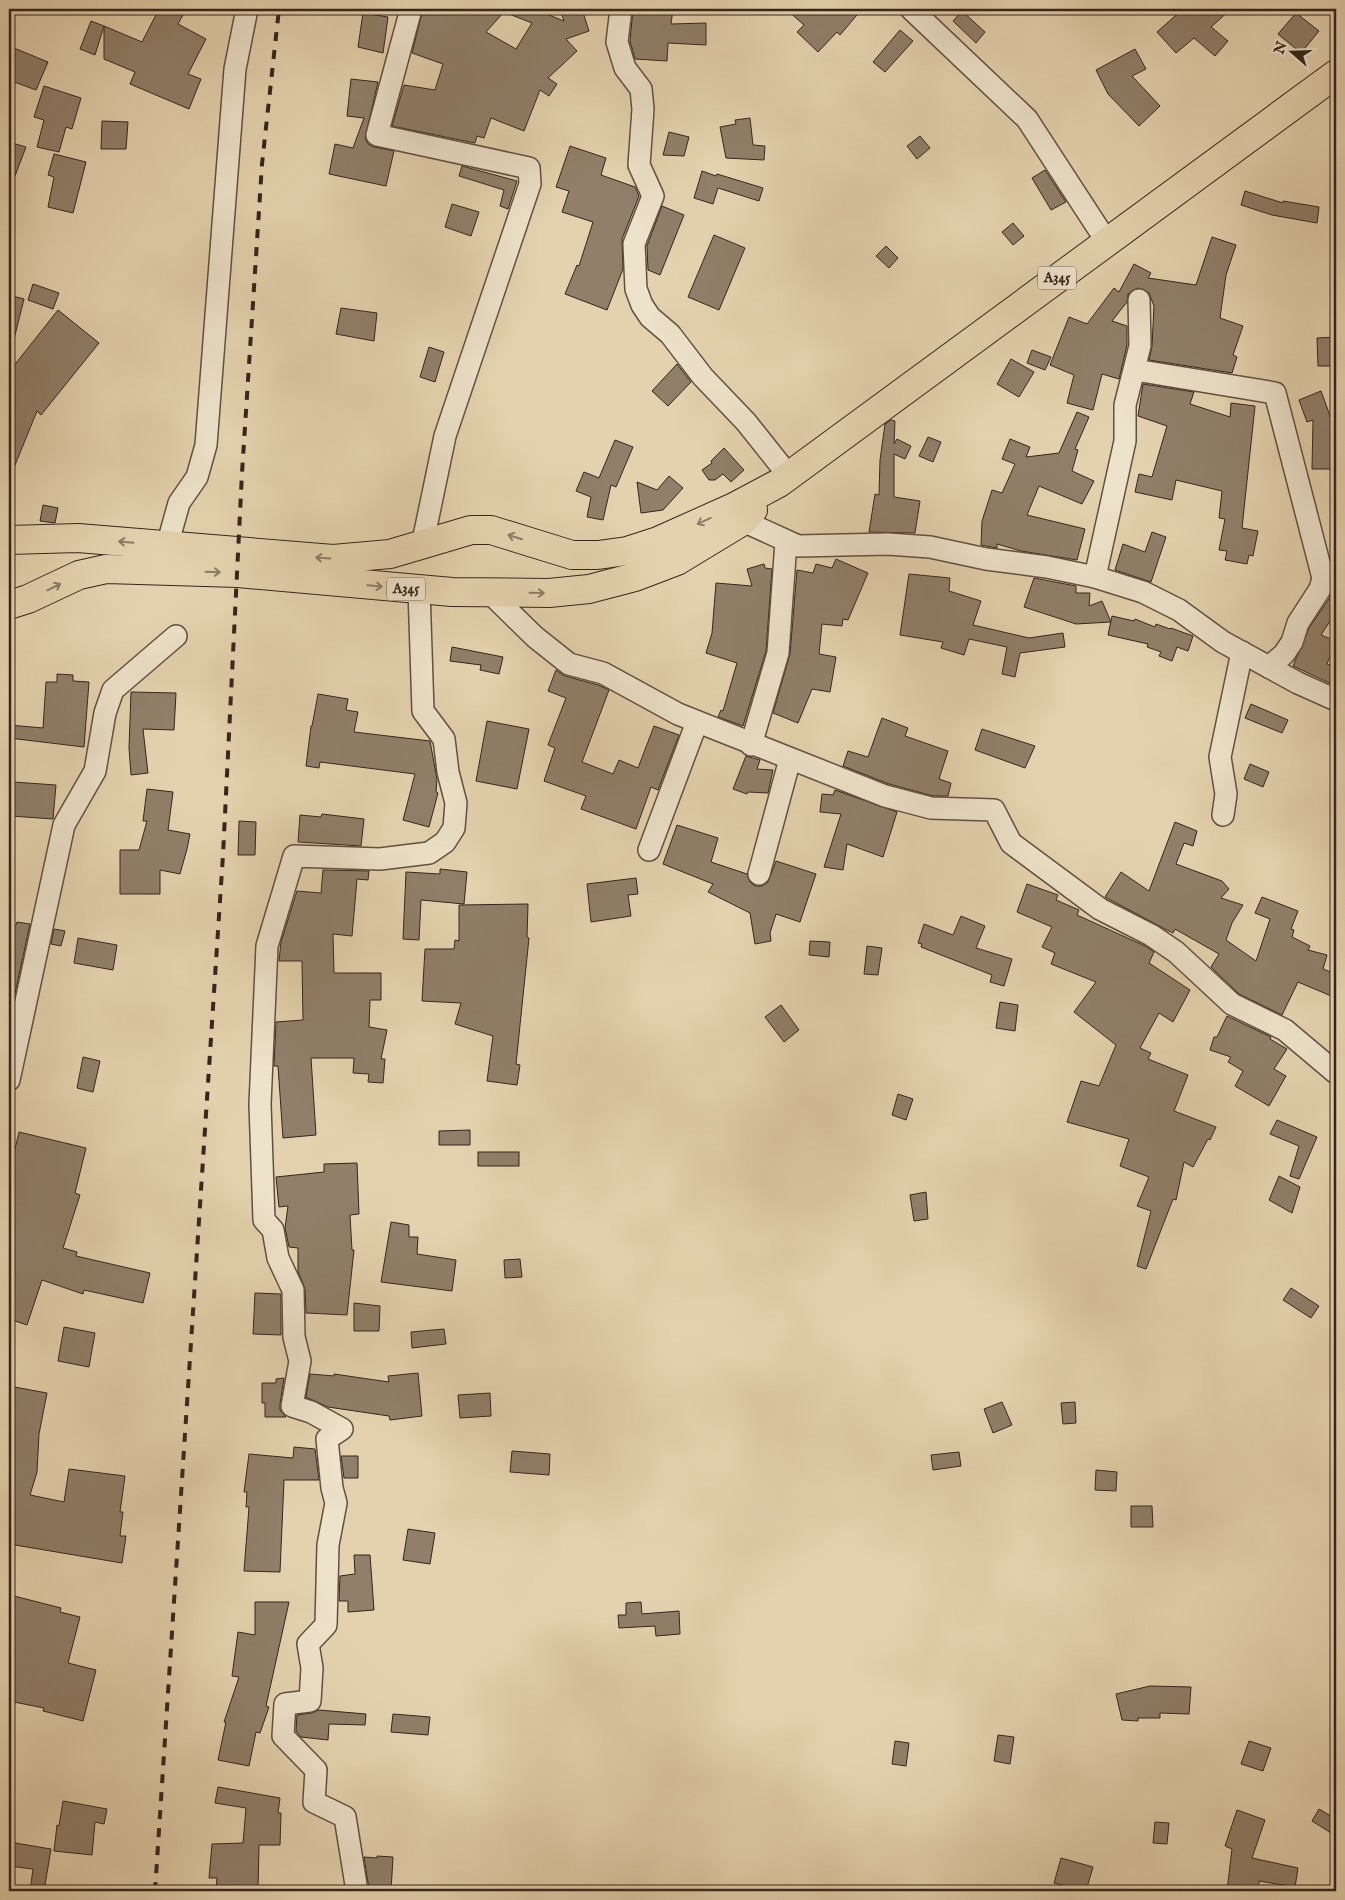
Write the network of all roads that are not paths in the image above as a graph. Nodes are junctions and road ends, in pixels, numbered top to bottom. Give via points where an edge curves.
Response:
1 (247, 9) edge
2 (411, 9) edge
3 (621, 9) edge
4 (911, 9) edge
5 (1336, 74) edge
6 (1107, 242) junction
7 (1139, 300) dead end
8 (1135, 370) junction
9 (784, 480) junction
10 (743, 520) junction
11 (9, 540) edge
12 (786, 542) junction
13 (168, 546) junction
14 (422, 546) junction
15 (1095, 577) junction
16 (1330, 580) edge
17 (419, 590) junction
18 (489, 592) junction
19 (9, 605) edge
20 (176, 636) dead end
21 (1242, 652) junction
22 (1269, 667) junction
23 (1336, 700) edge
24 (697, 722) junction
25 (751, 745) junction
26 (790, 759) junction
27 (1223, 815) dead end
28 (649, 850) dead end
29 (760, 874) dead end
30 (9, 1071) edge
31 (1336, 1073) edge
32 (358, 1891) edge

1 - 13 street via 235,69 206,445 197,477 179,503
2 - 14 street via 377,135 529,168 530,184 445,436
3 - 9 street via 617,42 625,68 641,89 639,165 653,196 634,244 636,289 650,317 670,334 703,377 746,422
4 - 6 street via 1027,119
5 - 6 highway, A345
6 - 9 highway, A345
7 - 8 street via 1140,346
8 - 15 street via 1125,405 1125,441
8 - 16 street via 1275,393
9 - 10 highway, A345
9 -> 14 highway, A345 via 697,524 627,551 572,555 491,530 471,530
10 - 12 street
18 -> 10 highway, A345 via 549,593 635,577 677,561
13 -> 11 highway, A345 via 78,538
12 - 15 street via 798,546 888,544 930,547
12 - 25 street via 778,653
14 -> 13 highway, A345 via 390,554 333,559
15 - 21 street via 1143,592 1179,610
16 - 22 street via 1320,589 1298,623 1284,654
17 - 18 highway, A345
19 -> 17 highway, A345 via 79,574 106,569 238,573
17 - 32 street via 422,710 444,739 456,803 454,828 445,842 429,852 380,859 294,856 267,946 264,985 260,1104 264,1220 273,1230 278,1258 293,1290 294,1337 300,1361 292,1406 342,1429 327,1438 336,1503 328,1545 326,1625 308,1644 312,1668 310,1701 285,1704 283,1736 316,1770 314,1802 345,1817
18 - 24 street via 535,637 569,664 603,673
20 - 30 street via 113,690 105,712 95,771 64,825
21 - 22 street
21 - 27 street via 1220,757 1226,794
22 - 23 street
24 - 25 street
24 - 28 street
25 - 26 street
26 - 29 street
26 - 31 street via 885,796 931,808 994,810 1011,843 1100,909 1176,952 1232,1004 1285,1030

